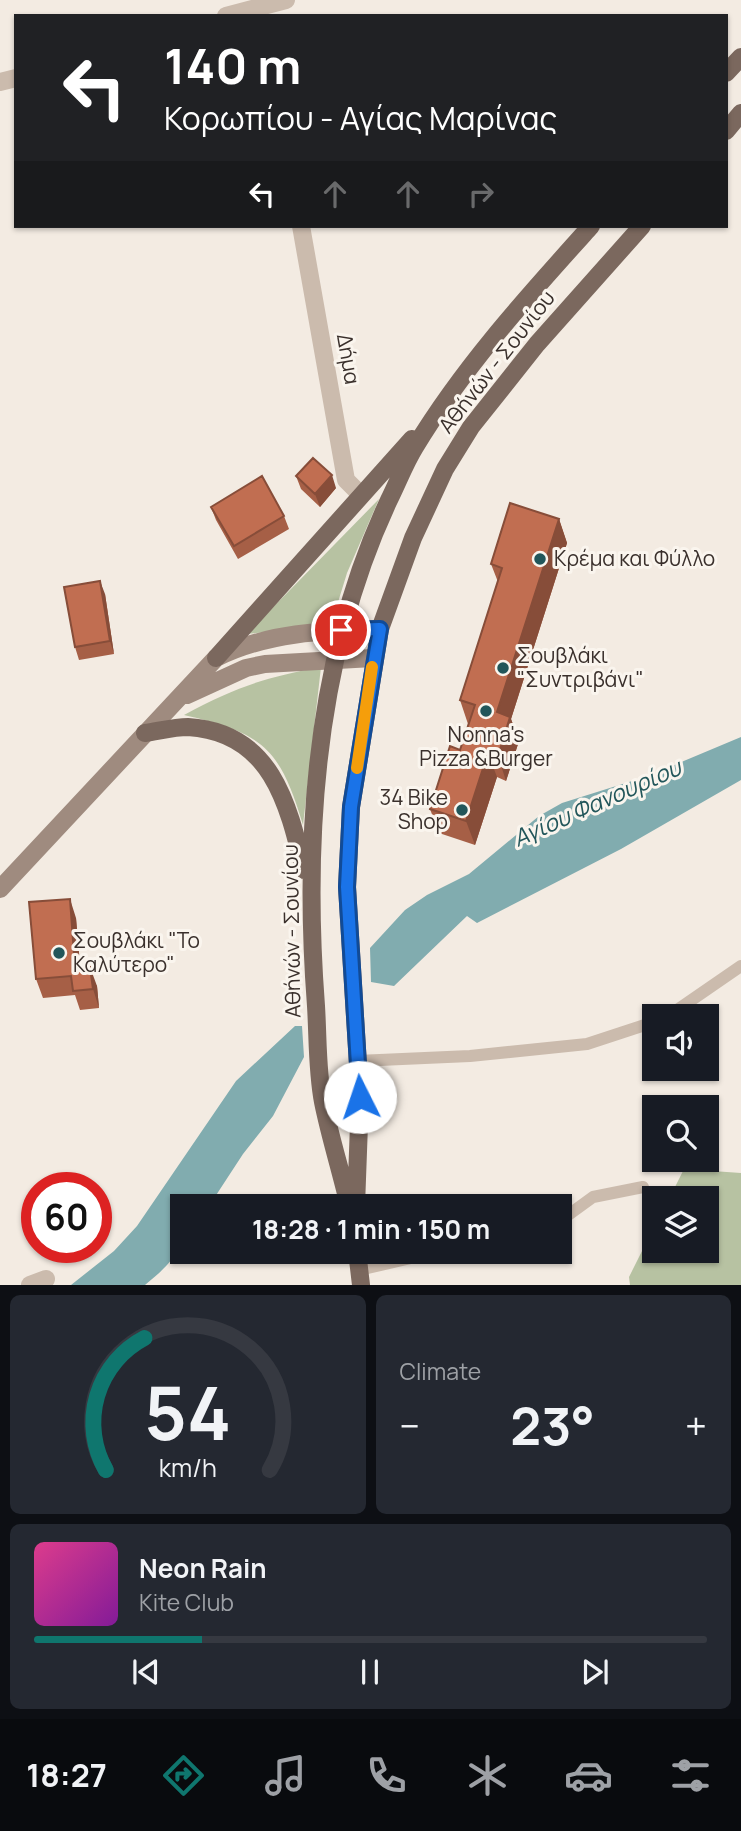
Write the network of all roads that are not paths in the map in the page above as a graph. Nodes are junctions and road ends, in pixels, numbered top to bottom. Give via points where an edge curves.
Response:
1 (286, 0) edge
2 (251, 8) edge
3 (232, 14) edge
4 (741, 57) edge
5 (728, 71) edge
6 (741, 114) edge
7 (728, 129) edge
8 (301, 228) edge
9 (589, 228) edge
10 (640, 228) edge
11 (440, 408) junction
12 (361, 495) junction
13 (380, 629) junction
14 (341, 630) junction
15 (216, 658) junction
16 (373, 658) junction
17 (335, 660) junction
18 (177, 699) junction
19 (145, 733) junction
20 (0, 889) edge
21 (310, 890) junction
22 (741, 966) edge
23 (686, 1004) edge
24 (642, 1026) edge
25 (357, 1061) junction
26 (642, 1187) edge
27 (346, 1194) edge
28 (356, 1194) edge
29 (572, 1212) edge
30 (402, 1264) edge
31 (360, 1278) edge

1 - 2 street
2 - 3 street
4 - 5 main road
6 - 7 main road
8 - 12 street, Δήμα via 346,480
9 - 11 main road, Αθήνών - Σουνίου via 508,319
10 - 13 main road, Αθήνών - Σουνίου via 471,427 445,469
11 - 12 main road
11 - 14 main road, Αθήνών - Σουνίου via 413,449 378,523
12 - 15 main road
13 - 14 main road
13 - 16 main road, Αθήνών - Σουνίου
14 - 15 main road via 256,641
14 - 17 main road, Αθήνών - Σουνίου
15 - 18 main road
16 - 17 main road
16 - 25 main road, Αθήνών - Σουνίου via 351,807 347,887
17 - 18 main road via 246,668
17 - 21 main road, Αθήνών - Σουνίου via 314,804
18 - 19 main road
19 - 20 main road
19 - 21 main road via 186,727 211,731 236,739 256,756 280,788
21 - 27 main road, Αθήνών - Σουνίου via 323,1101
22 - 23 lane
24 - 25 lane via 587,1044
25 - 28 main road, Αθήνών - Σουνίου
26 - 29 lane via 593,1197
30 - 31 lane

